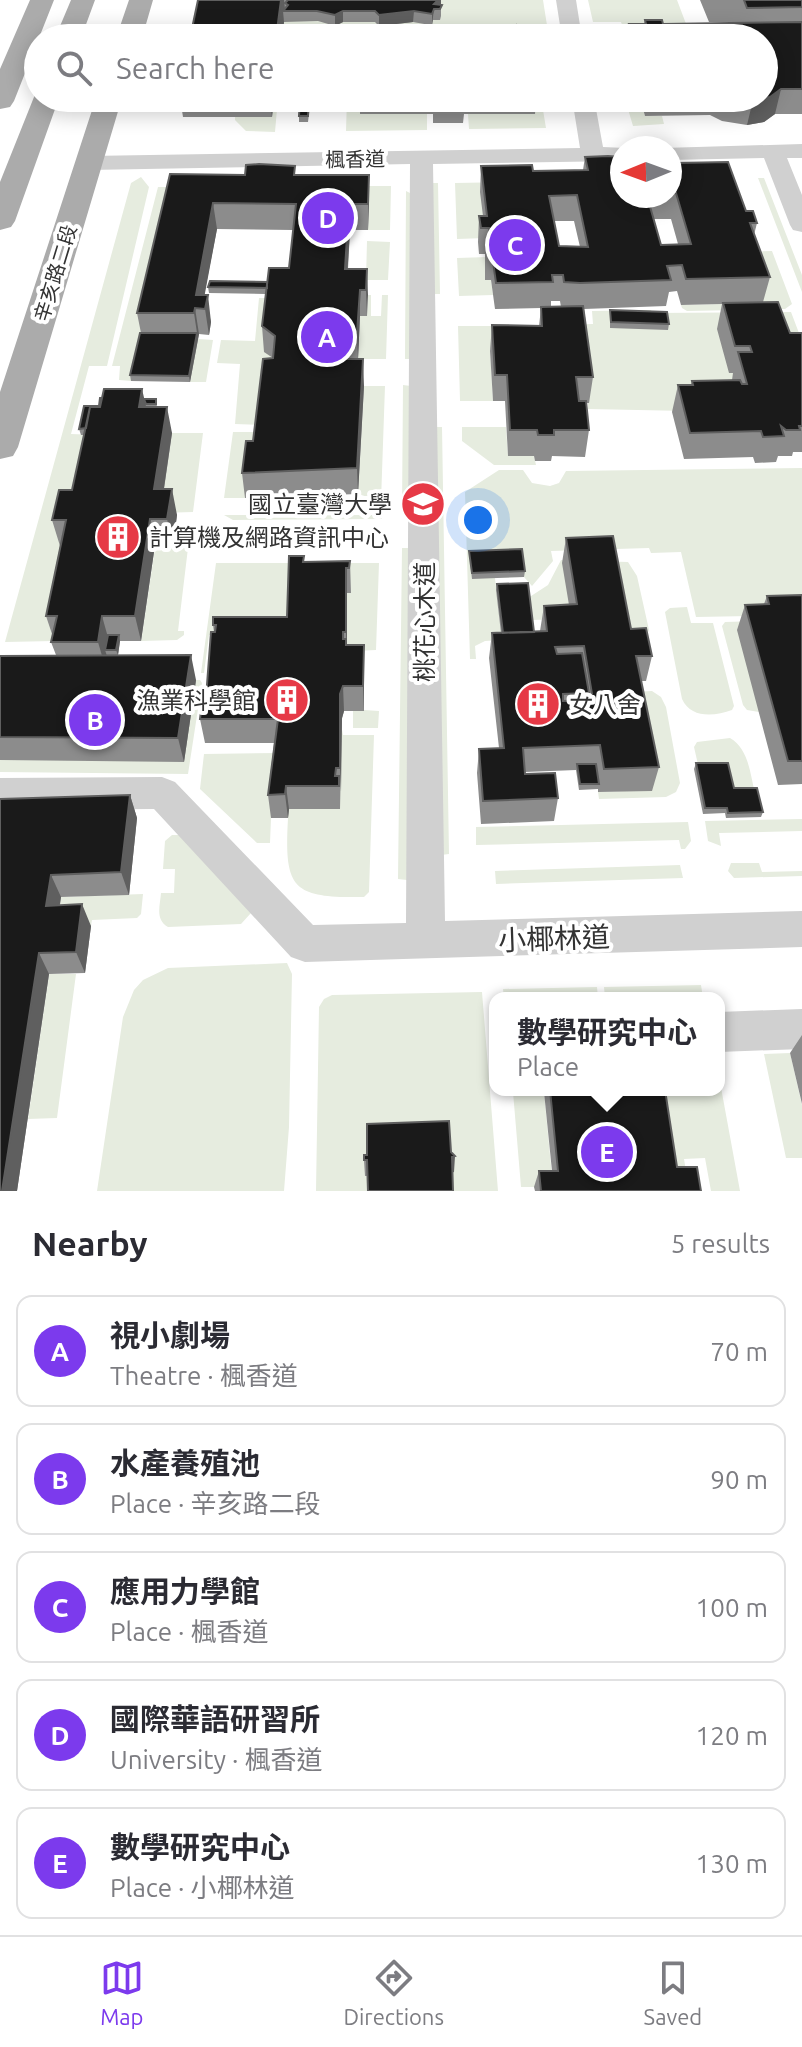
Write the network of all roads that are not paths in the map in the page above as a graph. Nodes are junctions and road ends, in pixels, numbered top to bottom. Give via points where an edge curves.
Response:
1 (42, 0) edge
2 (83, 0) edge
3 (141, 0) edge
4 (566, 0) edge
5 (32, 24) edge
6 (74, 24) edge
7 (133, 24) edge
8 (570, 24) edge
9 (24, 43) edge
10 (0, 101) edge
11 (41, 112) edge
12 (105, 112) edge
13 (585, 112) edge
14 (802, 151) edge
15 (773, 152) junction
16 (682, 153) edge
17 (610, 154) edge
18 (593, 155) junction
19 (421, 158) junction
20 (89, 163) junction
21 (0, 221) edge
22 (802, 225) edge
23 (0, 447) edge
24 (0, 794) edge
25 (802, 929) edge
26 (426, 942) junction
27 (802, 1029) edge
28 (725, 1032) edge

1 - 5 main road
2 - 6 main road
3 - 7 main road
4 - 8 street
9 - 10 main road
11 - 21 main road
12 - 20 main road, 辛亥路二段
13 - 18 street
14 - 15 street
15 - 16 street
15 - 22 street
17 - 18 street, 楓香道
18 - 19 street, 楓香道
19 - 20 street, 楓香道
19 - 26 street, 桃花心木道
20 - 23 main road, 辛亥路二段
24 - 26 street, 小椰林道 via 162,793 305,944
25 - 26 street, 小椰林道
27 - 28 street

